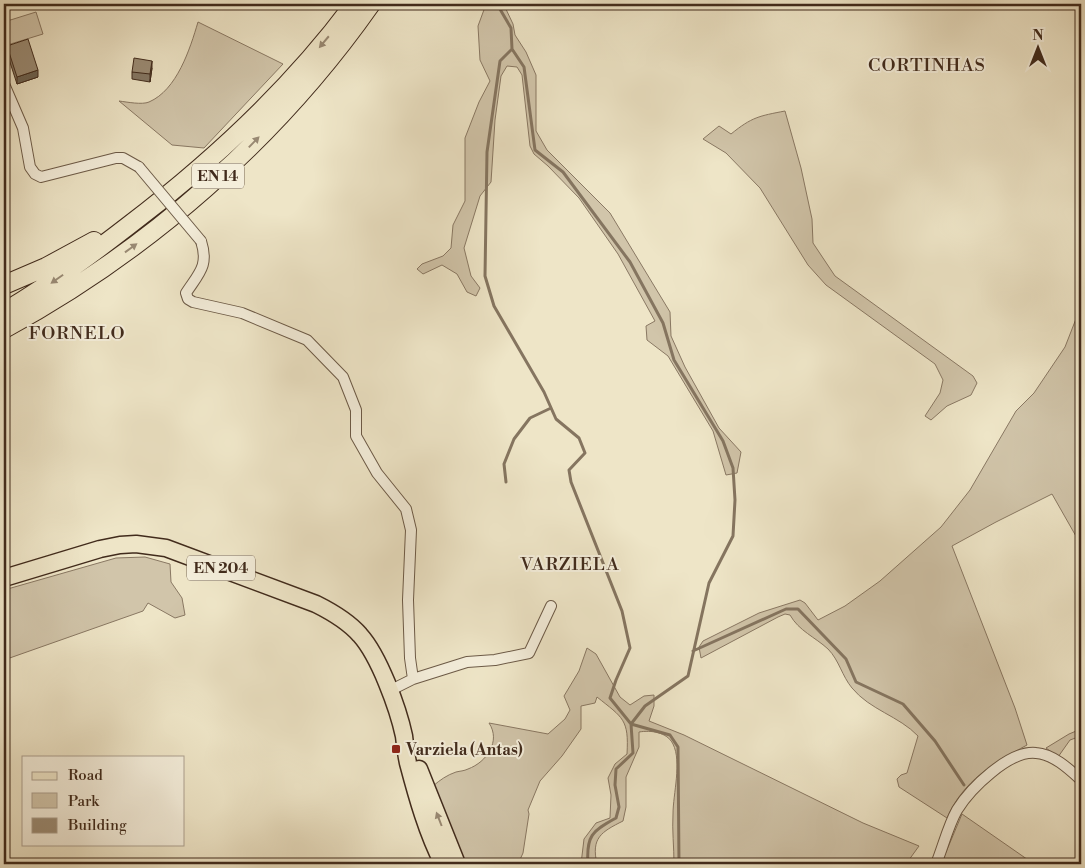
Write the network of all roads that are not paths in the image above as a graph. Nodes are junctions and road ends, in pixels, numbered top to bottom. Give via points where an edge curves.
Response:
1 (354, 4) edge
2 (371, 4) edge
3 (4, 84) edge
4 (152, 208) junction
5 (92, 276) junction
6 (4, 285) edge
7 (4, 312) edge
8 (4, 329) edge
9 (4, 342) edge
10 (4, 578) edge
11 (550, 606) dead end
12 (413, 679) junction
13 (389, 691) junction
14 (404, 735) junction
15 (1081, 779) edge
16 (443, 864) edge
17 (457, 864) edge
18 (936, 864) edge

1 -> 4 highway, EN 14 via 268,104
5 -> 2 highway, EN 14 via 176,213 250,146 312,80
3 - 12 street, bridge via 23,128 34,174 41,177 116,158 124,158 139,167 201,241 204,264 186,293 188,299 242,313 307,340 343,377 356,410 356,436 377,473 406,509 411,530 408,600
4 - 6 highway, EN 14 via 75,252
4 -> 7 highway, EN 14 via 81,262
5 - 8 highway, EN 14
5 - 9 highway, EN 14
10 - 13 main road, EN 204 via 120,545 166,548 331,612 352,627 366,643
11 - 12 street via 529,653 466,662
12 - 13 street
13 - 14 main road, EN 204
14 - 16 main road, EN 204 via 416,792
17 -> 14 main road, EN 204
15 - 18 street via 1042,754 1030,752 1015,757 986,775 964,799

